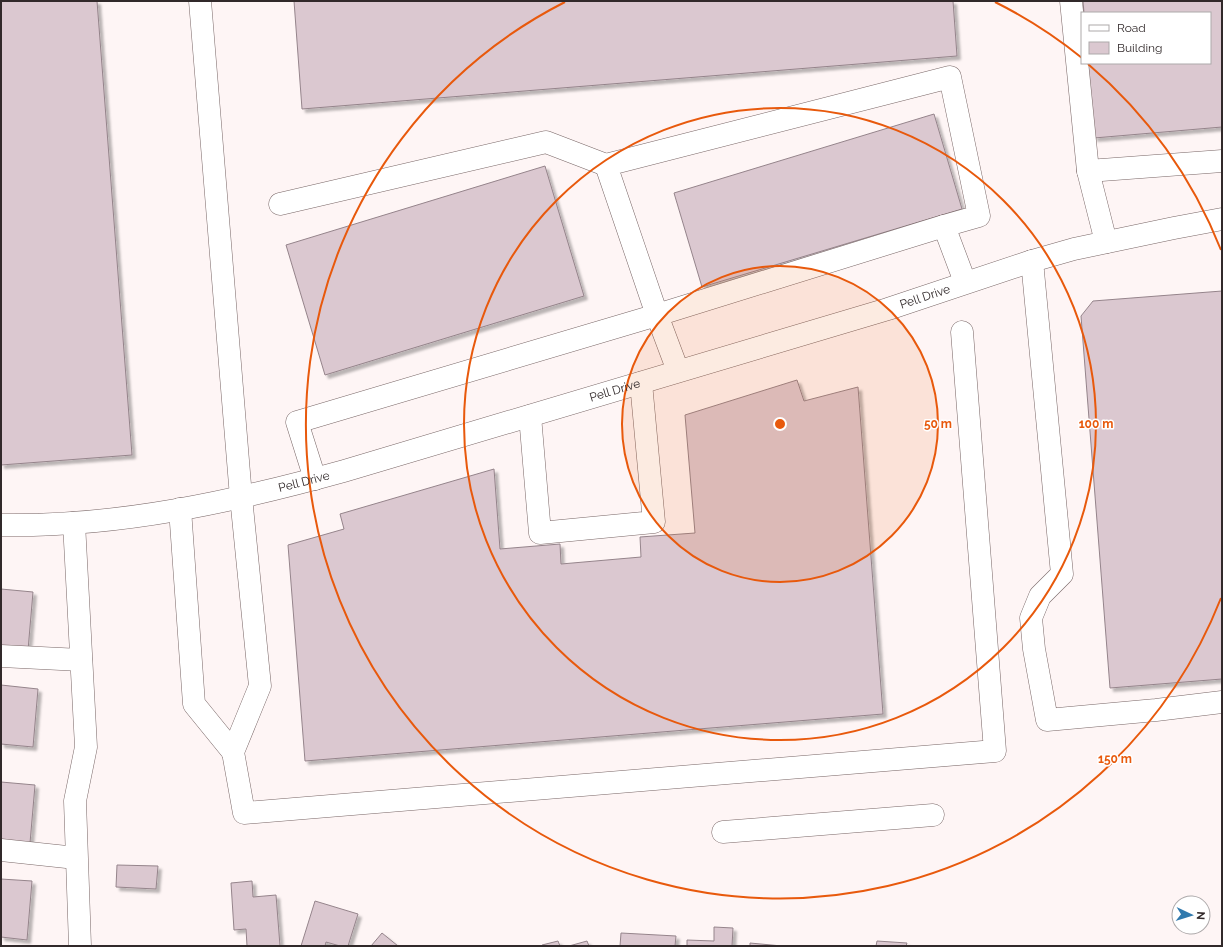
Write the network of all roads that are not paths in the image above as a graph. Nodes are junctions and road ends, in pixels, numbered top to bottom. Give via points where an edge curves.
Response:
1 (200, 1) edge
2 (1071, 1) edge
3 (1222, 161) edge
4 (606, 165) junction
5 (1088, 171) junction
6 (280, 204) dead end
7 (1222, 220) edge
8 (944, 226) junction
9 (1106, 242) junction
10 (1032, 261) junction
11 (965, 282) junction
12 (657, 315) junction
13 (962, 332) dead end
14 (678, 371) junction
15 (641, 383) junction
16 (530, 416) junction
17 (315, 479) junction
18 (241, 497) junction
19 (180, 509) junction
20 (74, 523) junction
21 (1, 526) edge
22 (1, 656) edge
23 (81, 660) junction
24 (1222, 702) edge
25 (233, 752) junction
26 (933, 815) dead end
27 (723, 832) dead end
28 (1, 850) edge
29 (76, 858) junction
30 (80, 946) edge

1 - 18 street
2 - 5 street
3 - 5 street
4 - 6 street via 546,142
4 - 8 street via 950,77 979,216
4 - 12 street
5 - 9 street
7 - 9 street, Pell Drive
8 - 11 street
8 - 12 street
9 - 10 street, Pell Drive
10 - 11 street, Pell Drive
10 - 24 street via 1062,574 1040,596 1030,618 1046,720
11 - 14 street, Pell Drive via 888,309
12 - 14 street
12 - 17 street via 297,422
13 - 25 street via 995,751 244,813
14 - 15 street, Pell Drive
15 - 16 street, Pell Drive
15 - 16 street via 654,522 540,532
16 - 17 street, Pell Drive
17 - 18 street, Pell Drive
18 - 19 street, Pell Drive
18 - 25 street via 260,686
19 - 20 street, Pell Drive
19 - 25 street via 194,704
20 - 21 street, Pell Drive
20 - 23 street
22 - 23 street
23 - 29 street via 86,747 74,800
26 - 27 street
28 - 29 street
29 - 30 street

